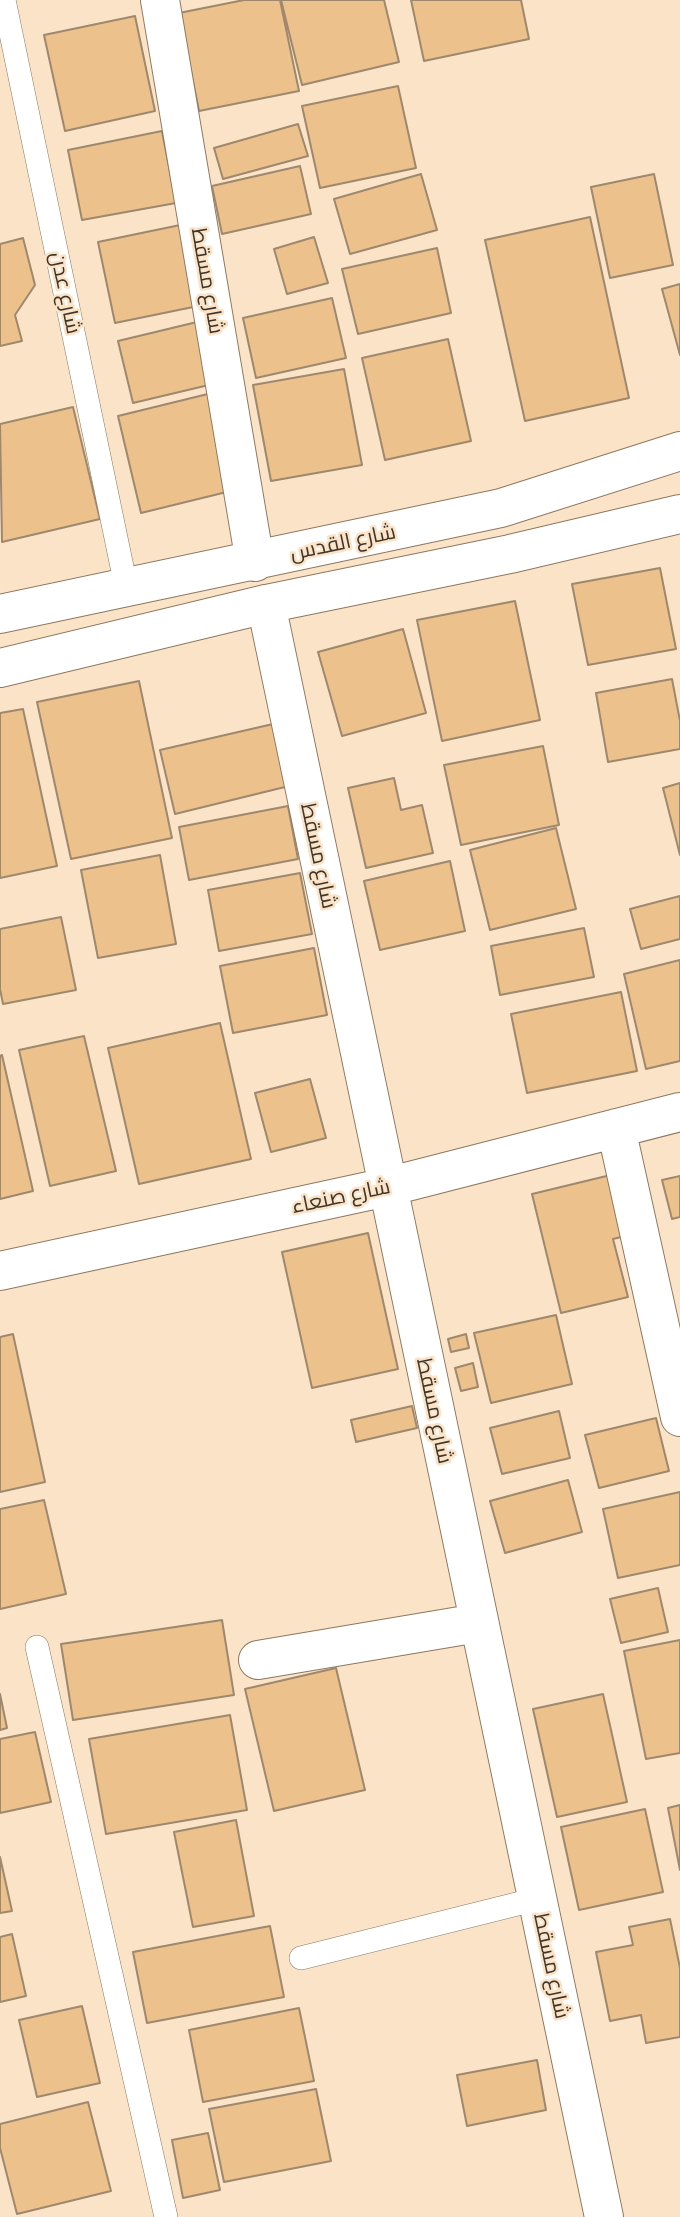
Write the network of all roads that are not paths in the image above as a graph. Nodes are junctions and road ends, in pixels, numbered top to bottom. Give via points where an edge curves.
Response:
1 (4, 0) edge
2 (160, 0) edge
3 (680, 451) edge
4 (680, 514) edge
5 (255, 562) junction
6 (125, 586) junction
7 (266, 604) junction
8 (0, 614) edge
9 (0, 668) edge
10 (680, 1112) edge
11 (616, 1128) junction
12 (387, 1187) junction
13 (0, 1271) edge
14 (680, 1417) edge
15 (478, 1623) junction
16 (37, 1647) dead end
17 (258, 1660) dead end
18 (537, 1899) junction
19 (301, 1958) dead end
20 (166, 2217) edge
21 (604, 2217) edge

1 - 6 lane, شارع عدن
2 - 5 street, شارع مسقط
3 - 5 street, شارع القدس via 501,508
4 - 7 street, شارع القدس
5 - 6 street, شارع القدس
6 - 8 street, شارع القدس
7 - 9 street, شارع القدس
7 - 12 street, شارع مسقط
10 - 11 street, شارع صنعاء
11 - 12 street, شارع صنعاء
11 - 14 street
12 - 13 street, شارع صنعاء
12 - 15 street, شارع مسقط
15 - 17 street
15 - 18 street, شارع مسقط
16 - 20 lane
18 - 19 lane
18 - 21 street, شارع مسقط

